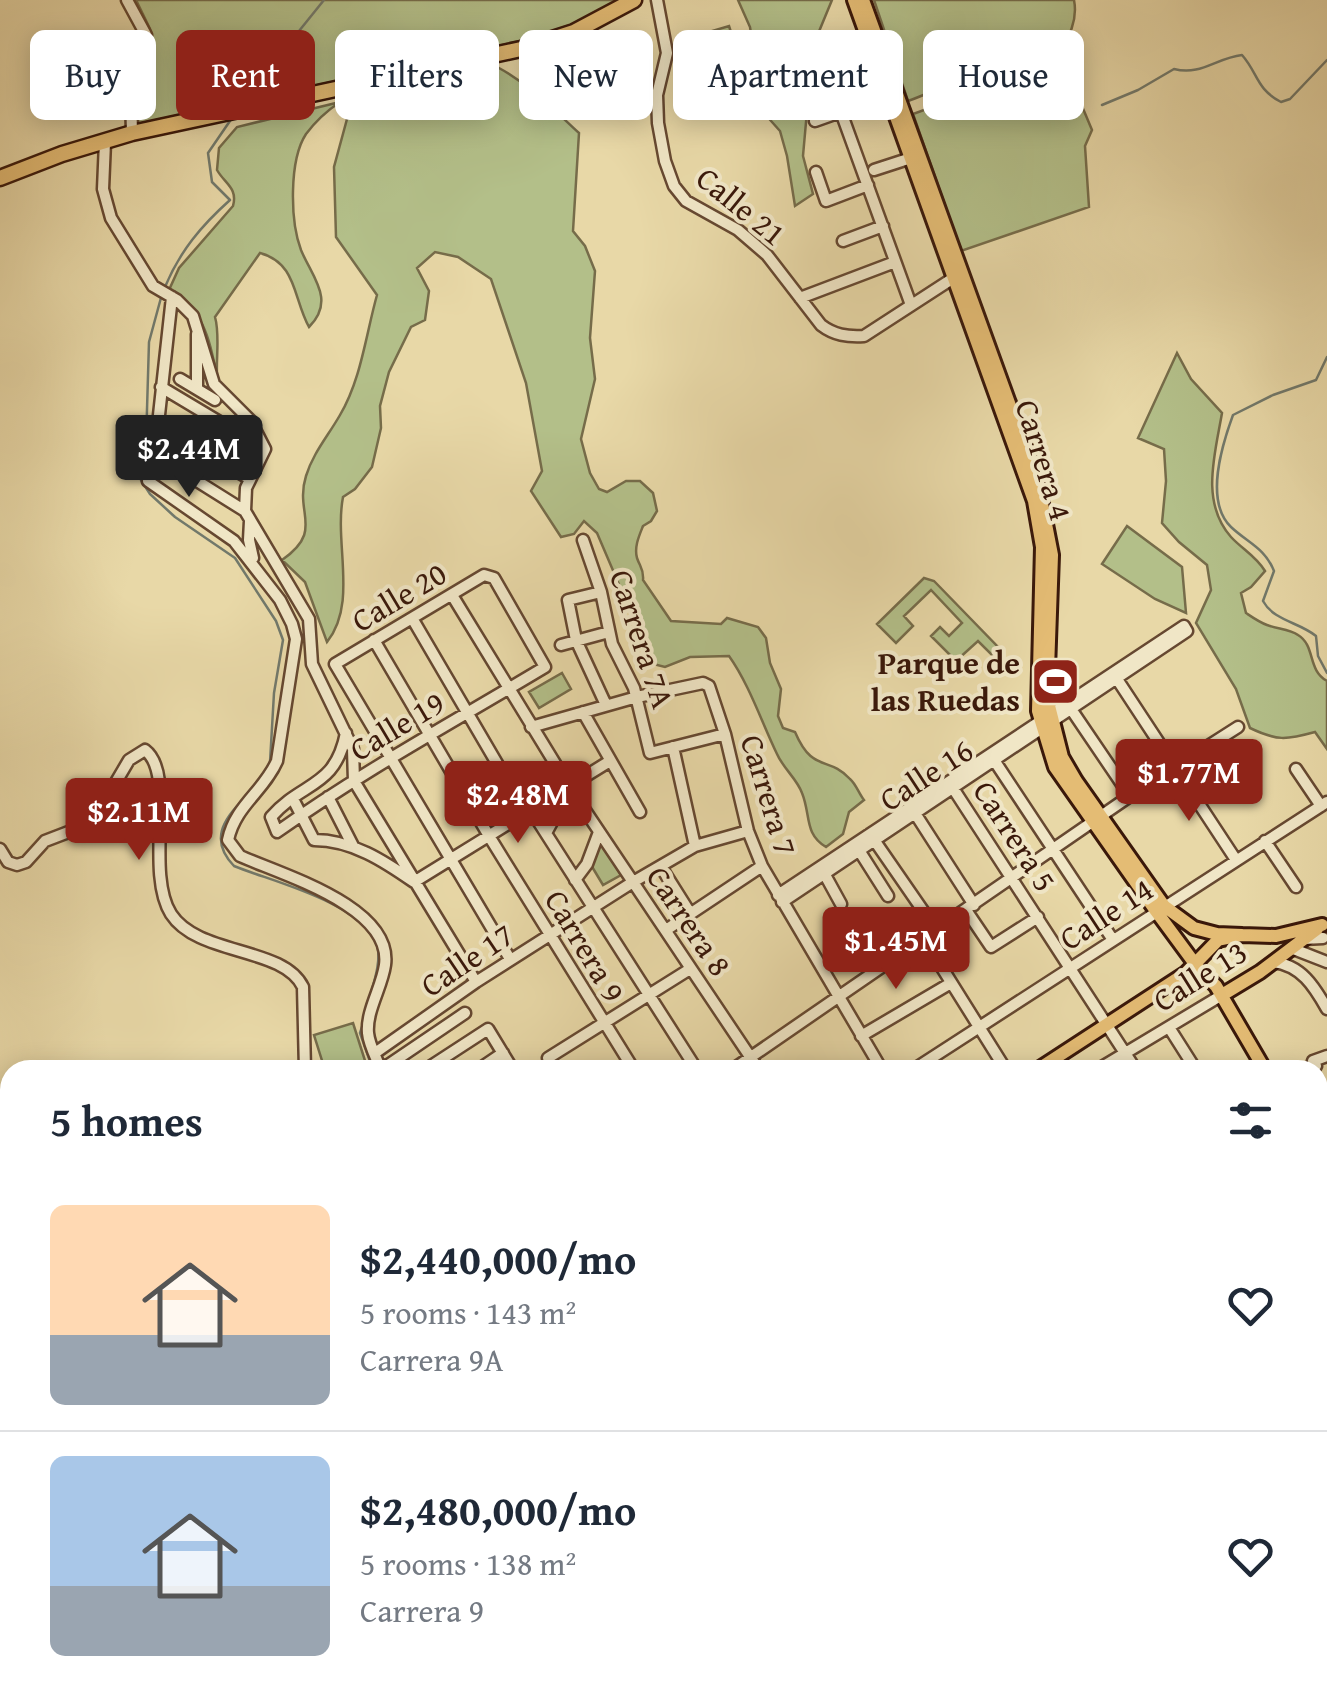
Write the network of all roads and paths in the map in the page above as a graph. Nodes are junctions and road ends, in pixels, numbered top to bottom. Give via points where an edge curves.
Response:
1 (127, 0) edge
2 (634, 0) edge
3 (854, 0) edge
4 (863, 0) edge
5 (655, 4) edge
6 (866, 30) edge
7 (872, 30) edge
8 (844, 120) edge
9 (900, 120) edge
10 (902, 120) edge
11 (132, 133) junction
12 (105, 142) junction
13 (911, 158) junction
14 (874, 170) dead end
15 (816, 172) dead end
16 (0, 178) edge
17 (868, 185) junction
18 (883, 226) junction
19 (842, 241) dead end
20 (895, 262) junction
21 (959, 274) junction
22 (166, 294) junction
23 (800, 298) junction
24 (911, 305) junction
25 (197, 328) junction
26 (180, 379) dead end
27 (161, 387) junction
28 (197, 388) junction
29 (215, 400) dead end
30 (158, 424) junction
31 (265, 449) junction
32 (154, 454) junction
33 (250, 479) junction
34 (248, 516) junction
35 (583, 540) dead end
36 (254, 562) junction
37 (601, 592) junction
38 (452, 595) junction
39 (412, 618) junction
40 (609, 632) junction
41 (374, 640) junction
42 (576, 640) junction
43 (560, 645) dead end
44 (545, 667) joint
45 (1117, 679) junction
46 (508, 689) junction
47 (636, 698) junction
48 (606, 705) junction
49 (1071, 709) junction
50 (582, 712) junction
51 (468, 713) junction
52 (1046, 722) junction
53 (531, 727) junction
54 (1238, 727) dead end
55 (346, 733) junction
56 (725, 734) junction
57 (429, 736) junction
58 (673, 747) junction
59 (390, 760) junction
60 (994, 760) junction
61 (610, 761) junction
62 (1174, 767) junction
63 (1296, 770) dead end
64 (354, 782) junction
65 (951, 784) junction
66 (570, 788) junction
67 (1130, 796) junction
68 (328, 797) junction
69 (293, 799) junction
70 (1324, 804) edge
71 (912, 809) junction
72 (529, 812) junction
73 (640, 812) dead end
74 (301, 815) junction
75 (1097, 821) junction
76 (748, 831) junction
77 (599, 832) junction
78 (546, 834) junction
79 (489, 836) junction
80 (872, 836) junction
81 (1265, 842) junction
82 (352, 846) junction
83 (695, 846) junction
84 (856, 847) junction
85 (0, 849) edge
86 (1053, 851) junction
87 (450, 860) junction
88 (1236, 860) junction
89 (762, 866) junction
90 (662, 867) junction
91 (824, 873) junction
92 (1012, 879) junction
93 (575, 880) junction
94 (414, 882) junction
95 (634, 882) junction
96 (1296, 886) dead end
97 (888, 896) dead end
98 (780, 898) junction
99 (842, 904) dead end
100 (591, 907) junction
101 (970, 908) junction
102 (1160, 909) junction
103 (690, 913) junction
104 (1038, 918) junction
105 (1324, 928) edge
106 (666, 930) junction
107 (936, 931) junction
108 (549, 935) junction
109 (1242, 935) junction
110 (1262, 936) junction
111 (924, 939) junction
112 (1113, 940) junction
113 (1297, 944) junction
114 (510, 959) junction
115 (1273, 962) junction
116 (1327, 962) edge
117 (1070, 968) junction
118 (690, 969) junction
119 (1190, 969) junction
120 (476, 982) junction
121 (951, 983) junction
122 (1222, 995) junction
123 (648, 996) junction
124 (838, 998) junction
125 (1327, 1008) edge
126 (466, 1012) dead end
127 (603, 1024) junction
128 (1107, 1025) junction
129 (979, 1027) junction
130 (1170, 1029) junction
131 (404, 1033) junction
132 (861, 1036) junction
133 (413, 1046) junction
134 (374, 1053) junction
135 (503, 1053) junction
136 (1125, 1053) junction
137 (548, 1058) dead end
138 (752, 1058) junction
139 (305, 1060) edge
140 (377, 1060) edge
141 (394, 1060) edge
142 (422, 1060) edge
143 (442, 1060) edge
144 (493, 1060) edge
145 (507, 1060) edge
146 (627, 1060) edge
147 (690, 1060) edge
148 (749, 1060) edge
149 (876, 1060) edge
150 (929, 1060) edge
151 (1000, 1060) edge
152 (1053, 1060) edge
153 (1114, 1060) edge
154 (1130, 1060) edge
155 (1190, 1060) edge
156 (1260, 1060) edge

1 - 11 street via 146,35 131,93
2 - 11 highway via 574,32 521,48
3 - 6 main road, Carrera 4
4 - 7 main road, Carrera 4
5 - 23 street, Calle 21 via 667,53 658,123 674,186 686,201 746,236
8 - 17 street
9 - 13 main road, Carrera 4
10 - 21 main road, Carrera 4
11 - 12 highway
12 - 16 highway
12 - 22 street via 107,209 145,276
13 - 14 street
13 - 21 main road, Carrera 4
15 - 17 street via 826,201
17 - 18 street
18 - 19 street
18 - 20 street
20 - 23 street
20 - 24 street
21 - 24 street, Calle 21
21 - 52 main road, Carrera 4 via 1048,520
22 - 25 street via 193,316
22 - 27 street
23 - 24 street, Calle 21 via 821,326 848,337 864,336
25 - 28 street
25 - 31 street via 214,384 250,420
26 - 28 street
27 - 30 street
27 - 31 street
28 - 29 street
30 - 32 street
30 - 33 street
31 - 33 street
32 - 34 street
32 - 36 street via 148,481 221,530
33 - 34 street
34 - 36 street
34 - 55 street via 303,606 312,664
35 - 37 street, Carrera 7A
36 - 134 street via 296,640 277,762 232,822 228,840 240,856 358,911 376,928 386,964 369,1024
37 - 40 street, Carrera 7A
37 - 42 street via 568,600
38 - 39 street, Calle 20
38 - 44 street, Calle 20 via 484,575 494,578
38 - 46 street, Carrera 8
39 - 41 street, Calle 20
39 - 51 street
40 - 42 street
40 - 47 street, Carrera 7A
41 - 57 street, Carrera 9
41 - 59 street, Calle 20 via 334,664
42 - 43 street
42 - 48 street
44 - 46 street, Calle 19
45 - 49 street, Calle 16
45 - 52 street, Calle 16 via 1187,632 1184,626
45 - 62 street
46 - 51 street, Calle 19
46 - 53 street, Carrera 8
47 - 48 street
47 - 56 street, Carrera 7 via 709,686
47 - 58 street, Carrera 7A via 650,753
48 - 50 street
49 - 52 street, Calle 16
49 - 67 street
50 - 53 street
50 - 61 street
51 - 57 street, Calle 19
51 - 72 street
52 - 60 street, Calle 16
52 - 65 street, Calle 16
52 - 75 main road, Carrera 4 via 1055,767
53 - 66 street, Carrera 8
54 - 62 street
55 - 64 street via 355,757
55 - 69 street via 331,772
56 - 58 street
56 - 76 street, Carrera 7
57 - 59 street, Calle 19
57 - 79 street, Carrera 9
58 - 83 street, Carrera 7A
59 - 64 street, Calle 19
59 - 87 street
60 - 65 street, Calle 16
60 - 86 street
61 - 66 street
61 - 73 street
62 - 67 street
62 - 88 street
63 - 70 street
64 - 68 street, Calle 19
64 - 94 street
65 - 71 street, Calle 16
65 - 92 street, Carrera 5
66 - 72 street
66 - 77 street, Carrera 8
66 - 78 street
67 - 75 street
68 - 74 street, Calle 19
68 - 82 street
69 - 74 street
69 - 74 street, Calle 19 via 270,817 278,832
70 - 81 street, Calle 14
71 - 80 street, Calle 16
71 - 101 street
72 - 78 street
72 - 79 street
74 - 82 street via 314,840
75 - 86 street
75 - 102 main road, Carrera 4
76 - 83 street, Calle 17
76 - 89 street, Carrera 7
77 - 93 street
77 - 95 street, Carrera 8
78 - 93 street
79 - 87 street
79 - 108 street, Carrera 9
80 - 84 street, Calle 16
80 - 107 street
81 - 88 street, Calle 14
81 - 96 street
82 - 94 street
83 - 90 street, Calle 17
84 - 91 street, Calle 16
84 - 97 street
84 - 98 street, Calle 16
85 - 139 street via 17,865 45,841 92,823 128,760 144,750 158,766 160,877 170,913 182,928 298,976
86 - 92 street
86 - 112 street
87 - 94 street
87 - 114 street
88 - 102 street, Calle 14
89 - 98 street, Carrera 7
89 - 103 street
90 - 95 street, Calle 17
90 - 103 street
91 - 98 street, Calle 16
91 - 99 street
92 - 101 street
92 - 104 street, Carrera 5
93 - 100 street
94 - 120 street
95 - 100 street, Calle 17
95 - 106 street, Carrera 8
98 - 124 street, Carrera 7
100 - 108 street, Calle 17
100 - 123 street
101 - 104 street via 991,947
101 - 107 street
102 - 109 main road, Carrera 4 via 1194,928
102 - 112 street, Calle 14
102 - 119 main road, Carrera 4
103 - 106 street
104 - 117 street, Carrera 5
105 - 110 main road, Carrera 4
105 - 113 main road, Calle 13
106 - 118 street, Carrera 8
107 - 111 street
108 - 114 street, Calle 17
108 - 127 street, Carrera 9
109 - 110 main road, Carrera 4
109 - 119 main road via 1218,940
110 - 115 main road via 1275,948
111 - 121 street
111 - 124 street
112 - 117 street, Calle 14
113 - 115 main road, Calle 13
113 - 116 street
114 - 120 street, Calle 17
115 - 122 main road, Calle 13
115 - 125 street via 1302,974
117 - 128 street, Carrera 5
117 - 129 street, Calle 14
118 - 123 street
118 - 138 street, Carrera 8
119 - 122 main road, Carrera 4
119 - 128 main road
120 - 131 street, Calle 17
121 - 129 street
121 - 132 street
122 - 130 street, Calle 13
122 - 156 main road, Carrera 4
123 - 127 street
123 - 147 street
124 - 132 street, Carrera 7
124 - 138 street
126 - 133 street
127 - 137 street
127 - 146 street, Carrera 9
128 - 136 street, Carrera 5
128 - 152 main road
129 - 150 street, Calle 14
129 - 151 street
130 - 136 street, Calle 13
130 - 155 street
131 - 133 street
131 - 134 street, Calle 17
132 - 149 street, Carrera 7
133 - 141 street
133 - 142 street
134 - 140 street
135 - 143 street via 488,1029
135 - 144 street
135 - 145 street
136 - 153 street, Calle 13
136 - 154 street, Carrera 5
138 - 148 street

